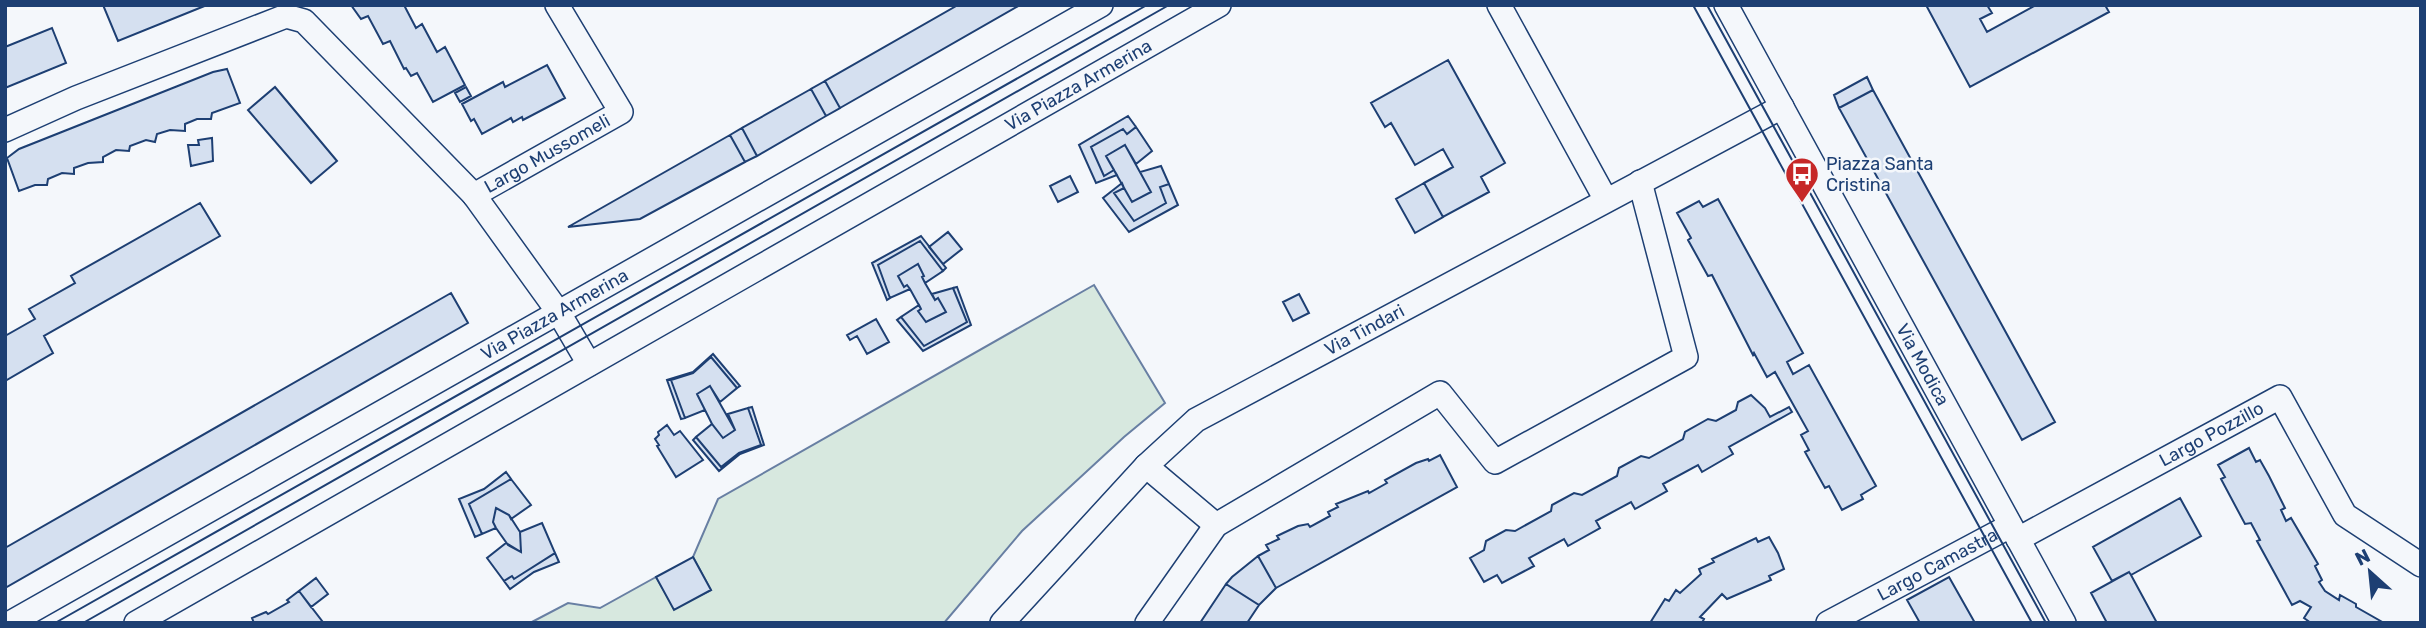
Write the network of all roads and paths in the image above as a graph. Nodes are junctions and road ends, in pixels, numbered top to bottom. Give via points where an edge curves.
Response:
1 (556, 5) edge
2 (1101, 5) edge
3 (1219, 5) edge
4 (1499, 5) edge
5 (1726, 5) edge
6 (1782, 107) junction
7 (5, 130) edge
8 (1640, 182) junction
9 (474, 195) junction
10 (1606, 200) junction
11 (559, 313) junction
12 (589, 364) junction
13 (1146, 466) junction
14 (1216, 525) junction
15 (2014, 532) junction
16 (2421, 565) edge
17 (10, 623) edge
18 (136, 623) edge
19 (1002, 623) edge
20 (1147, 623) edge
21 (1828, 623) edge
22 (2064, 623) edge

1 - 9 street, Largo Mussomeli via 621,113
2 - 11 street, Via Piazza Armerina
3 - 12 street, Via Piazza Armerina
4 - 10 street
5 - 6 street
6 - 8 street, Via Tindari
6 - 15 street, Via Modica
7 - 9 street via 286,16 304,21
8 - 10 street, Via Tindari
8 - 14 street via 1686,357 1495,462 1440,393
9 - 11 street
10 - 13 street, Via Tindari via 1196,421
11 - 12 street
11 - 17 street, Via Piazza Armerina
12 - 18 street, Via Piazza Armerina
13 - 14 street
13 - 19 street, Via Tindari
14 - 20 street
15 - 16 street, Largo Pozzillo via 2280,397 2345,515
15 - 21 street, Largo Camastra
15 - 22 street, Via Modica

